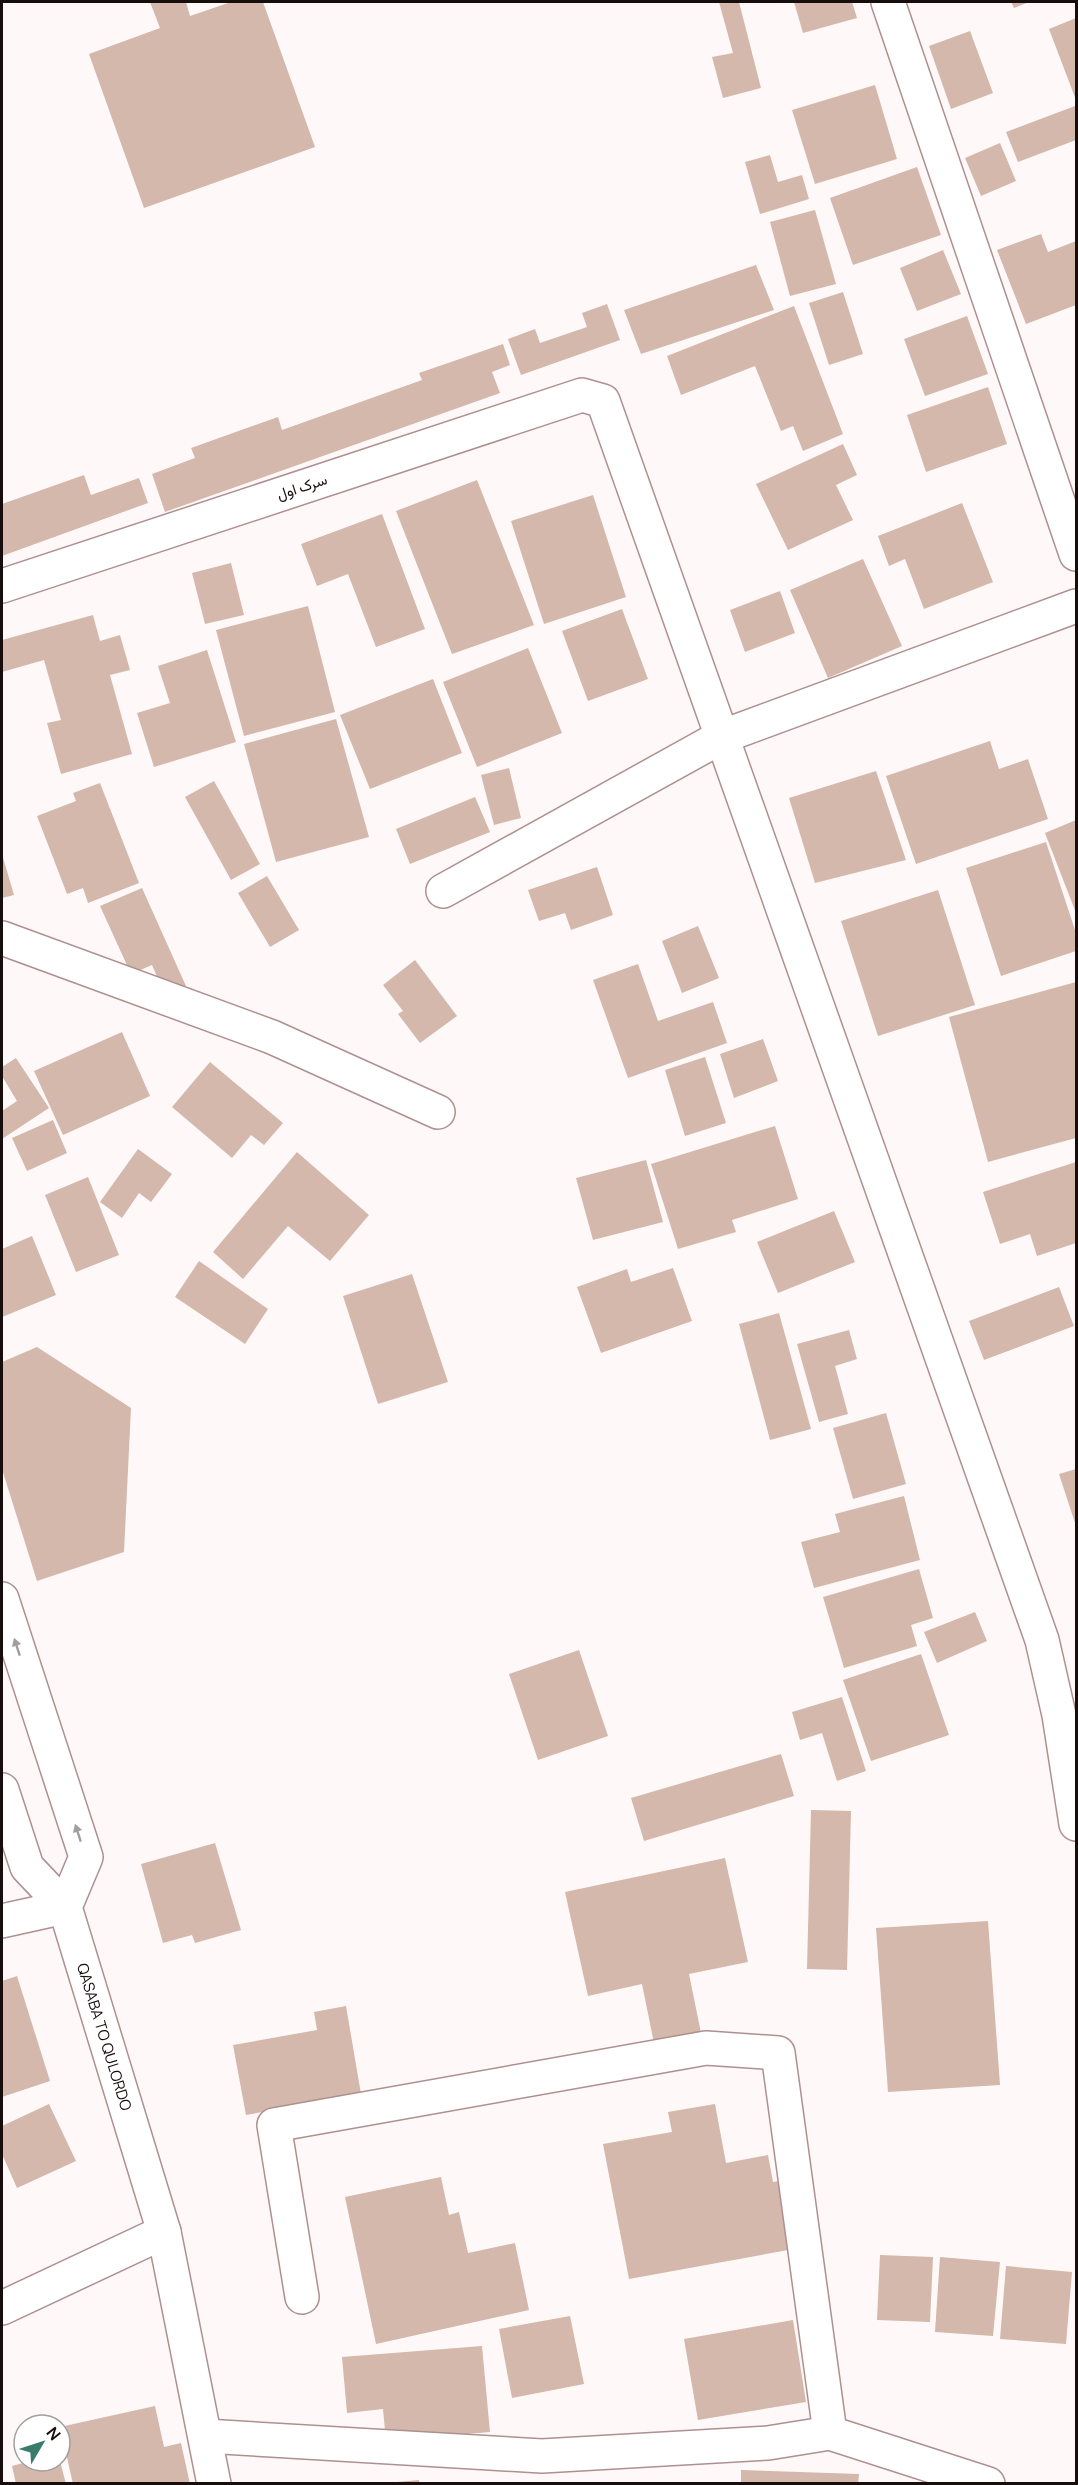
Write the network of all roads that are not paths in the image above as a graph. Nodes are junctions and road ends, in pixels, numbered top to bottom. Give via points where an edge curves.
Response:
1 (888, 2) edge
2 (1077, 554) edge
3 (2, 586) edge
4 (1077, 606) edge
5 (721, 737) junction
6 (443, 891) dead end
7 (2, 938) edge
8 (438, 1112) dead end
9 (2, 1599) edge
10 (2, 1790) edge
11 (1077, 1824) edge
12 (65, 1907) junction
13 (2, 1921) edge
14 (164, 2232) junction
15 (302, 2297) dead end
16 (2, 2308) edge
17 (830, 2433) junction
18 (205, 2436) junction
19 (544, 2470) edge
20 (214, 2484) edge
21 (988, 2484) edge

1 - 2 street
3 - 5 street, سرک اول via 582,395 603,401
4 - 5 street
5 - 6 street
5 - 11 street via 1042,1640
7 - 8 street via 272,1037
12 -> 9 street via 86,1857
10 - 12 street via 27,1867
12 - 13 street
12 - 14 street, QASABA TO QULORDO
14 - 16 street
14 - 18 street, QASABA TO QULORDO
15 - 17 street via 274,2125 706,2048 778,2053
17 - 19 street
17 - 21 street
18 - 19 street
18 - 20 street, QASABA TO QULORDO

